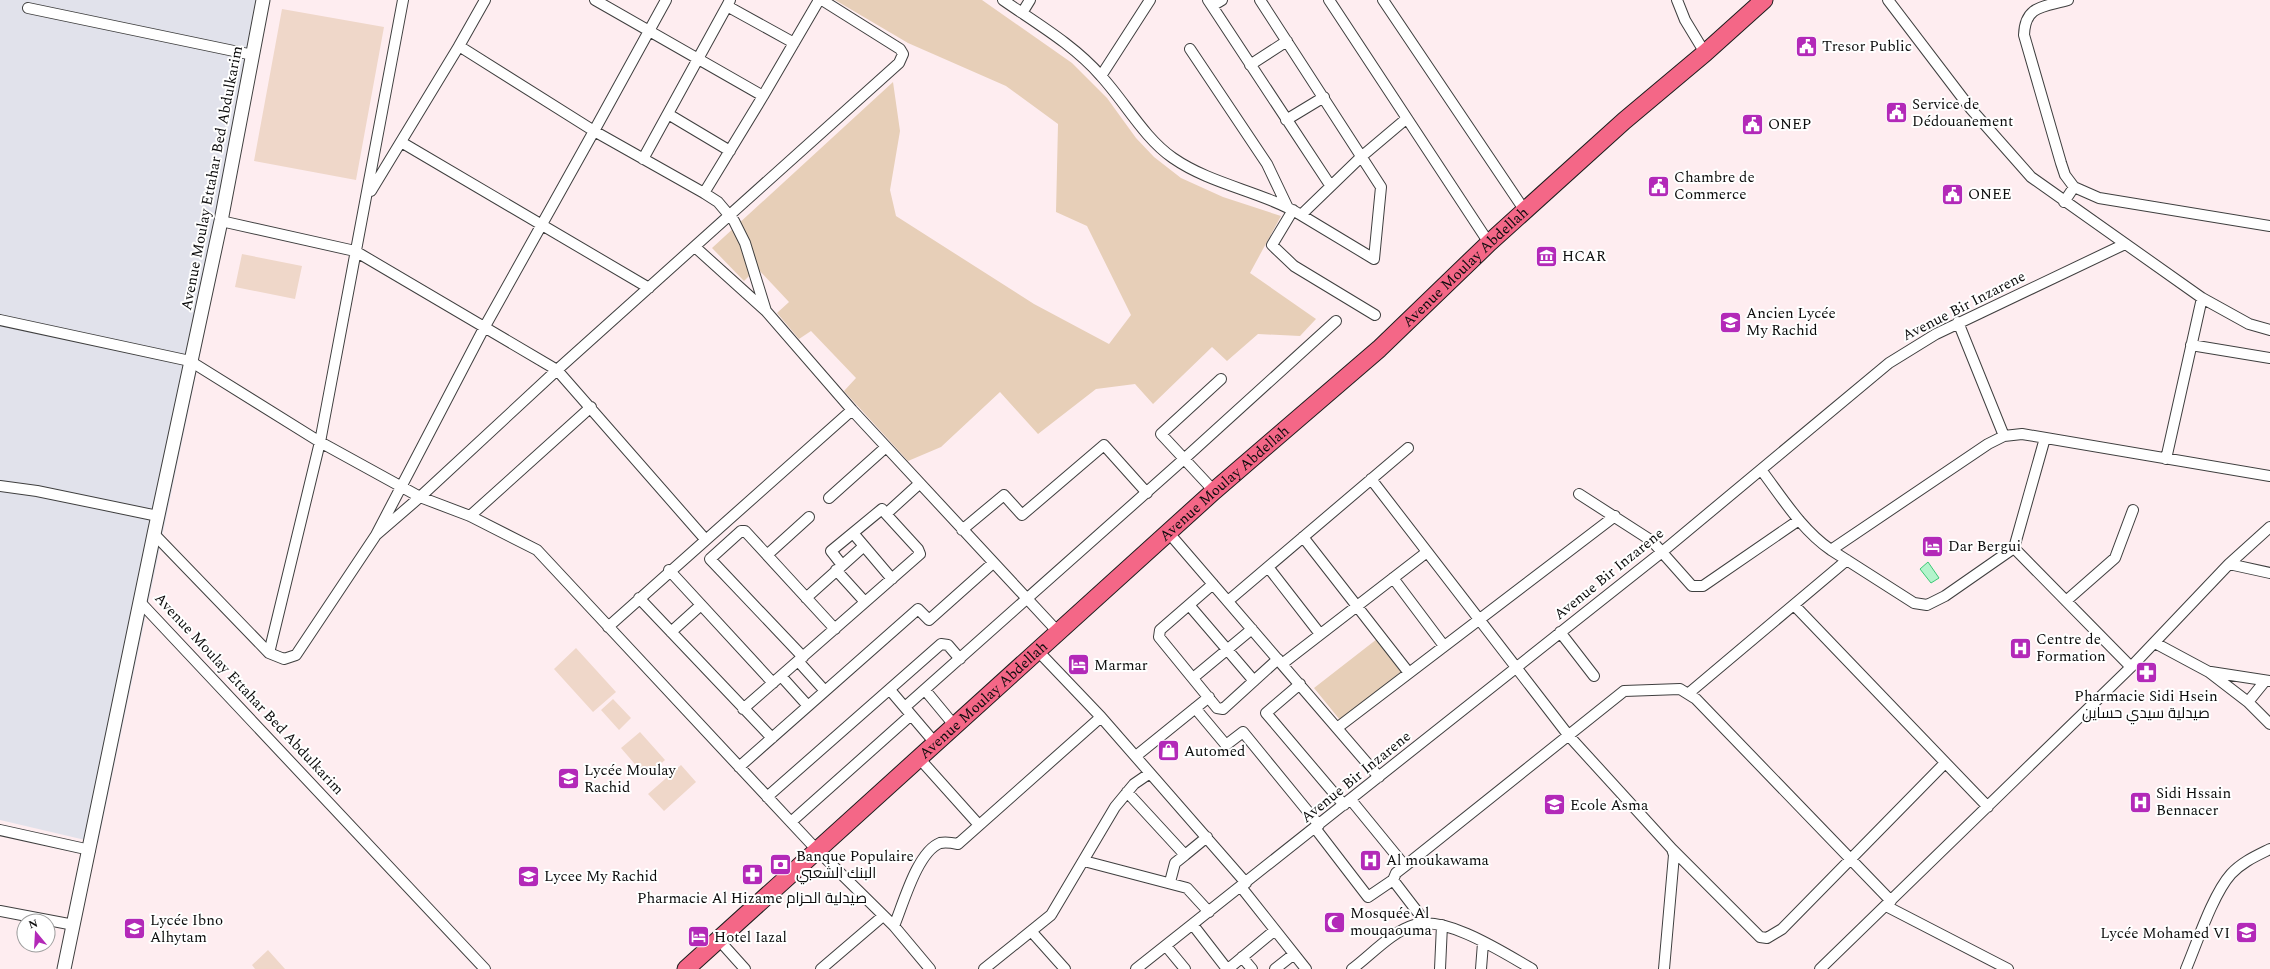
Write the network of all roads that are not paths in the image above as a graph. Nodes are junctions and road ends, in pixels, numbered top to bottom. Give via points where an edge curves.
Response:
1 (263, 0) edge
2 (403, 0) edge
3 (485, 0) edge
4 (595, 0) edge
5 (666, 0) edge
6 (819, 0) edge
7 (822, 0) edge
8 (1002, 0) edge
9 (1030, 0) edge
10 (1150, 0) edge
11 (1222, 0) edge
12 (1260, 0) edge
13 (1329, 0) edge
14 (1383, 0) edge
15 (1677, 0) edge
16 (1764, 0) edge
17 (1888, 0) edge
18 (2068, 0) edge
19 (728, 3) edge
20 (1210, 3) edge
21 (28, 8) dead end
22 (1022, 13) junction
23 (649, 31) junction
24 (1287, 41) junction
25 (794, 43) junction
26 (459, 46) junction
27 (1190, 49) dead end
28 (1705, 54) junction
29 (253, 55) junction
30 (698, 59) junction
31 (1250, 65) junction
32 (1101, 76) junction
33 (763, 96) junction
34 (1324, 97) junction
35 (668, 114) junction
36 (1406, 119) junction
37 (1286, 120) junction
38 (594, 131) junction
39 (401, 142) junction
40 (730, 151) junction
41 (1361, 157) junction
42 (643, 159) junction
43 (1330, 186) junction
44 (2074, 187) junction
45 (704, 193) junction
46 (368, 197) junction
47 (2064, 202) junction
48 (1294, 210) junction
49 (1525, 212) junction
50 (730, 214) junction
51 (221, 221) junction
52 (541, 226) junction
53 (2270, 226) edge
54 (1489, 243) junction
55 (2125, 244) junction
56 (695, 247) junction
57 (355, 251) junction
58 (649, 288) junction
59 (2202, 298) junction
60 (766, 311) junction
61 (1375, 315) dead end
62 (0, 320) edge
63 (1336, 321) dead end
64 (1958, 322) junction
65 (484, 328) junction
66 (2270, 330) edge
67 (2191, 345) junction
68 (2270, 358) edge
69 (190, 361) junction
70 (558, 370) junction
71 (1221, 379) dead end
72 (592, 407) junction
73 (852, 410) junction
74 (2004, 436) junction
75 (2045, 438) junction
76 (320, 442) junction
77 (886, 447) junction
78 (1408, 448) dead end
79 (1184, 459) junction
80 (2166, 459) junction
81 (1762, 471) junction
82 (2270, 476) edge
83 (1371, 479) junction
84 (919, 484) junction
85 (0, 486) edge
86 (401, 487) junction
87 (1214, 491) junction
88 (1147, 492) junction
89 (1579, 494) dead end
90 (420, 497) junction
91 (829, 498) dead end
92 (2133, 510) dead end
93 (886, 514) junction
94 (158, 516) junction
95 (470, 516) junction
96 (1615, 516) junction
97 (809, 517) dead end
98 (1799, 520) junction
99 (2270, 527) edge
100 (962, 530) junction
101 (1168, 532) junction
102 (853, 533) junction
103 (154, 534) junction
104 (376, 535) junction
105 (1303, 537) junction
106 (702, 542) junction
107 (864, 546) junction
108 (2014, 548) junction
109 (1832, 550) junction
110 (1427, 552) junction
111 (1662, 552) junction
112 (767, 555) junction
113 (710, 559) junction
114 (1847, 560) junction
115 (993, 563) junction
116 (2229, 564) junction
117 (1268, 566) junction
118 (839, 568) junction
119 (669, 570) junction
120 (2270, 573) edge
121 (1393, 578) junction
122 (892, 579) junction
123 (1213, 584) junction
124 (640, 598) junction
125 (806, 598) junction
126 (1028, 599) junction
127 (1228, 601) junction
128 (2066, 601) junction
129 (865, 602) junction
130 (141, 603) junction
131 (1794, 604) junction
132 (701, 605) junction
133 (1189, 605) junction
134 (1358, 605) junction
135 (1479, 619) junction
136 (608, 627) junction
137 (1252, 628) junction
138 (835, 629) junction
139 (671, 632) junction
140 (1058, 632) junction
141 (1560, 632) junction
142 (1320, 634) junction
143 (2155, 643) junction
144 (1444, 646) junction
145 (1037, 650) junction
146 (1227, 650) junction
147 (269, 654) junction
148 (800, 659) junction
149 (960, 659) junction
150 (1280, 662) junction
151 (2131, 667) junction
152 (1516, 668) junction
153 (2209, 672) junction
154 (1409, 673) junction
155 (1594, 676) dead end
156 (1193, 678) junction
157 (777, 680) junction
158 (1254, 681) junction
159 (2268, 681) edge
160 (1300, 684) junction
161 (890, 690) junction
162 (925, 690) junction
163 (825, 691) junction
164 (1689, 693) junction
165 (1208, 697) junction
166 (2248, 702) junction
167 (808, 706) junction
168 (1195, 708) junction
169 (743, 709) junction
170 (908, 711) junction
171 (1101, 717) junction
172 (2270, 724) edge
173 (954, 726) junction
174 (1337, 728) junction
175 (1569, 736) junction
176 (772, 738) junction
177 (935, 743) junction
178 (1136, 756) junction
179 (918, 757) junction
180 (1945, 763) junction
181 (739, 767) junction
182 (1150, 772) junction
183 (1379, 777) junction
184 (1127, 792) junction
185 (767, 797) junction
186 (1348, 802) junction
187 (1988, 807) junction
188 (791, 822) junction
189 (979, 825) junction
190 (1317, 827) junction
191 (0, 830) edge
192 (1207, 837) junction
193 (1672, 849) junction
194 (2270, 849) edge
195 (90, 850) junction
196 (816, 850) junction
197 (1185, 855) junction
198 (1850, 859) junction
199 (1084, 861) junction
200 (1405, 866) junction
201 (1393, 880) junction
202 (1170, 882) junction
203 (1244, 885) junction
204 (1888, 904) junction
205 (0, 911) edge
206 (1209, 912) junction
207 (883, 916) junction
208 (1426, 923) junction
209 (74, 925) junction
210 (1193, 925) junction
211 (1442, 925) junction
212 (894, 926) junction
213 (1275, 930) junction
214 (1031, 931) junction
215 (718, 940) junction
216 (1483, 943) junction
217 (1166, 946) junction
218 (1294, 954) junction
219 (1242, 957) junction
220 (826, 968) edge
221 (988, 968) edge
222 (1354, 968) edge
223 (1528, 968) edge
224 (64, 969) edge
225 (485, 969) edge
226 (686, 969) edge
227 (745, 969) edge
228 (930, 969) edge
229 (1065, 969) edge
230 (1136, 969) edge
231 (1185, 969) edge
232 (1228, 969) edge
233 (1252, 969) edge
234 (1275, 969) edge
235 (1306, 969) edge
236 (1440, 969) edge
237 (1481, 969) edge
238 (1664, 969) edge
239 (1820, 969) edge
240 (2008, 969) edge
241 (2186, 969) edge

1 - 29 street, Avenue Moulay Ettahar Bed Abdulkarim
2 - 46 street
3 - 26 street
4 - 23 street
5 - 23 street
6 - 25 street
7 - 50 street via 900,49 903,54 899,63
8 - 22 street
9 - 22 street
10 - 32 street
11 - 20 street
12 - 24 street
13 - 36 street
14 - 49 street
15 - 28 street via 1685,20
16 - 28 main road, Avenue Moulay Abdellah
17 - 47 street via 1999,143 2031,177
18 - 44 street via 2034,10 2027,17 2024,35 2061,163 2065,175
19 - 25 street
19 - 30 street
20 - 31 street
21 - 29 street
22 - 32 street via 1071,48
23 - 30 street
23 - 38 street
24 - 31 street
24 - 34 street
25 - 33 street
26 - 38 street
26 - 39 street
27 - 48 street via 1267,164
28 - 49 main road, Avenue Moulay Abdellah via 1624,121
29 - 51 street, Avenue Moulay Ettahar Bed Abdulkarim
30 - 33 street
30 - 35 street
31 - 37 street
32 - 48 street via 1150,136 1172,158 1199,174
33 - 40 street
34 - 37 street
34 - 41 street
35 - 40 street
35 - 42 street
36 - 41 street
36 - 54 street
37 - 43 street
38 - 42 street
38 - 52 street
39 - 46 street
39 - 52 street
40 - 45 street
41 - 43 street
41 - 48 street via 1381,187 1374,259
42 - 45 street
43 - 48 street
44 - 47 street
44 - 53 street via 2099,198
45 - 50 street
46 - 57 street
47 - 55 street
48 - 61 street via 1272,245 1294,266
49 - 54 main road, Avenue Moulay Abdellah
50 - 56 street
50 - 60 street via 745,243
51 - 57 street
51 - 69 street, Avenue Moulay Ettahar Bed Abdulkarim
52 - 58 street
52 - 65 street
54 - 87 main road, Avenue Moulay Abdellah via 1379,349
55 - 59 street
55 - 64 street, Avenue Bir Inzarene
56 - 58 street
56 - 60 street
57 - 65 street
57 - 76 street
58 - 70 street
59 - 66 street via 2249,324
59 - 67 street
60 - 73 street
62 - 69 street
63 - 79 street
64 - 74 street
64 - 81 street, Avenue Bir Inzarene via 1889,363
65 - 70 street
65 - 86 street
67 - 68 street
67 - 80 street
69 - 76 street
69 - 94 street, Avenue Moulay Ettahar Bed Abdulkarim
70 - 72 street
70 - 90 street
71 - 79 street via 1161,434
72 - 95 street
72 - 106 street
73 - 77 street
73 - 106 street
74 - 75 street via 2022,434
74 - 109 street via 1988,444
75 - 80 street
75 - 108 street
76 - 86 street
76 - 147 street
77 - 84 street
77 - 91 street
78 - 83 street
79 - 87 street
79 - 88 street
80 - 82 street
81 - 98 street
81 - 111 street, Avenue Bir Inzarene
83 - 105 street
83 - 110 street
84 - 93 street
84 - 100 street
85 - 94 street
86 - 90 street
86 - 104 street
87 - 101 main road, Avenue Moulay Abdellah
88 - 100 street via 1104,445 1022,515 1004,495
88 - 126 street
89 - 96 street
90 - 95 street
90 - 104 street
92 - 128 street via 2115,558
93 - 102 street via 882,509
93 - 122 street via 921,553
94 - 103 street, Avenue Moulay Ettahar Bed Abdulkarim
95 - 136 street via 537,550
96 - 111 street via 1652,541
96 - 135 street
97 - 112 street
98 - 109 street via 1820,542
98 - 111 street via 1698,588 1692,586
99 - 116 street
100 - 115 street
101 - 123 street
101 - 140 main road, Avenue Moulay Abdellah
102 - 107 street
102 - 118 street via 831,551
103 - 130 street, Avenue Moulay Ettahar Bed Abdulkarim
103 - 147 street
104 - 147 street via 296,655 284,659
105 - 117 street
105 - 134 street
106 - 113 street
106 - 119 street
107 - 118 street
107 - 122 street
108 - 114 street via 1945,596 1926,605 1914,603
108 - 128 street
109 - 114 street
110 - 121 street
110 - 135 street
111 - 141 street, Avenue Bir Inzarene
112 - 113 street via 743,530
112 - 125 street
113 - 148 street
114 - 131 street
115 - 126 street
115 - 163 street via 929,620 918,609
116 - 120 street
116 - 143 street
117 - 127 street
117 - 142 street
118 - 125 street
118 - 129 street
119 - 124 street
119 - 132 street
121 - 134 street
121 - 144 street
122 - 129 street
123 - 127 street
123 - 133 street
124 - 136 street
124 - 139 street
125 - 138 street
126 - 140 street
126 - 149 street
127 - 137 street
128 - 151 street
129 - 138 street
130 - 195 street
130 - 225 street, Avenue Moulay Ettahar Bed Abdulkarim
131 - 164 street
131 - 180 street
132 - 139 street
132 - 157 street
133 - 146 street
133 - 156 street via 1160,630 1159,637
134 - 142 street
134 - 154 street
135 - 144 street
135 - 152 street
136 - 181 street
137 - 146 street
137 - 150 street
138 - 148 street
139 - 169 street
140 - 145 main road, Avenue Moulay Abdellah
141 - 152 street, Avenue Bir Inzarene
141 - 155 street
142 - 150 street
143 - 151 street
143 - 153 street
144 - 154 street
145 - 171 street
145 - 173 main road, Avenue Moulay Abdellah
146 - 156 street
146 - 158 street
148 - 157 street
148 - 163 street
149 - 161 street via 948,645 941,644
149 - 162 street
150 - 158 street
150 - 160 street
151 - 187 street
152 - 175 street
152 - 183 street, Avenue Bir Inzarene
153 - 159 street
153 - 166 street
154 - 174 street
156 - 165 street
157 - 167 street
157 - 169 street
158 - 165 street via 1222,709 1217,708
159 - 166 street
160 - 174 street
160 - 186 street via 1266,713
161 - 170 street
161 - 185 street
162 - 170 street
162 - 173 street
163 - 167 street
164 - 175 street via 1680,689 1624,691
164 - 198 street
165 - 168 street
166 - 172 street
167 - 176 street
168 - 178 street
168 - 190 street via 1226,745 1243,732
169 - 176 street
170 - 177 street
170 - 188 street
171 - 178 street
171 - 189 street
173 - 177 main road, Avenue Moulay Abdellah
174 - 183 street
175 - 193 street
175 - 200 street
176 - 181 street
177 - 179 main road, Avenue Moulay Abdellah
178 - 182 street
179 - 189 street
179 - 196 main road, Avenue Moulay Abdellah
180 - 187 street
180 - 198 street
181 - 185 street
182 - 184 street
182 - 192 street
183 - 186 street, Avenue Bir Inzarene
184 - 197 street
184 - 199 street via 1115,807
185 - 188 street
186 - 190 street, Avenue Bir Inzarene
186 - 200 street
187 - 204 street
188 - 196 street
189 - 212 street via 958,844 941,843 931,848 922,859
190 - 201 street via 1368,898
190 - 203 street, Avenue Bir Inzarene
191 - 195 street
192 - 197 street
192 - 203 street
193 - 198 street via 1760,937 1767,938 1782,929
193 - 238 street via 1674,855
194 - 241 street via 2240,865 2230,875 2218,894
195 - 209 street
196 - 207 street
196 - 215 main road, Avenue Moulay Abdellah
197 - 202 street via 1176,863
198 - 204 street
199 - 202 street
199 - 214 street via 1051,915
200 - 201 street via 1396,873
201 - 208 street
202 - 206 street via 1187,888
203 - 206 street, Avenue Bir Inzarene
203 - 213 street
204 - 239 street
204 - 240 street
205 - 209 street
206 - 210 street, Avenue Bir Inzarene
207 - 212 street
207 - 220 street
208 - 211 street
208 - 222 street via 1414,924 1399,931
209 - 224 street
210 - 217 street, Avenue Bir Inzarene
210 - 232 street
211 - 216 street
211 - 236 street
212 - 228 street
213 - 218 street
213 - 219 street
214 - 221 street
214 - 229 street
215 - 226 main road, Avenue Moulay Abdellah
215 - 227 street
216 - 223 street
216 - 237 street
217 - 230 street, Avenue Bir Inzarene
217 - 231 street
218 - 234 street
218 - 235 street
219 - 232 street
219 - 233 street

